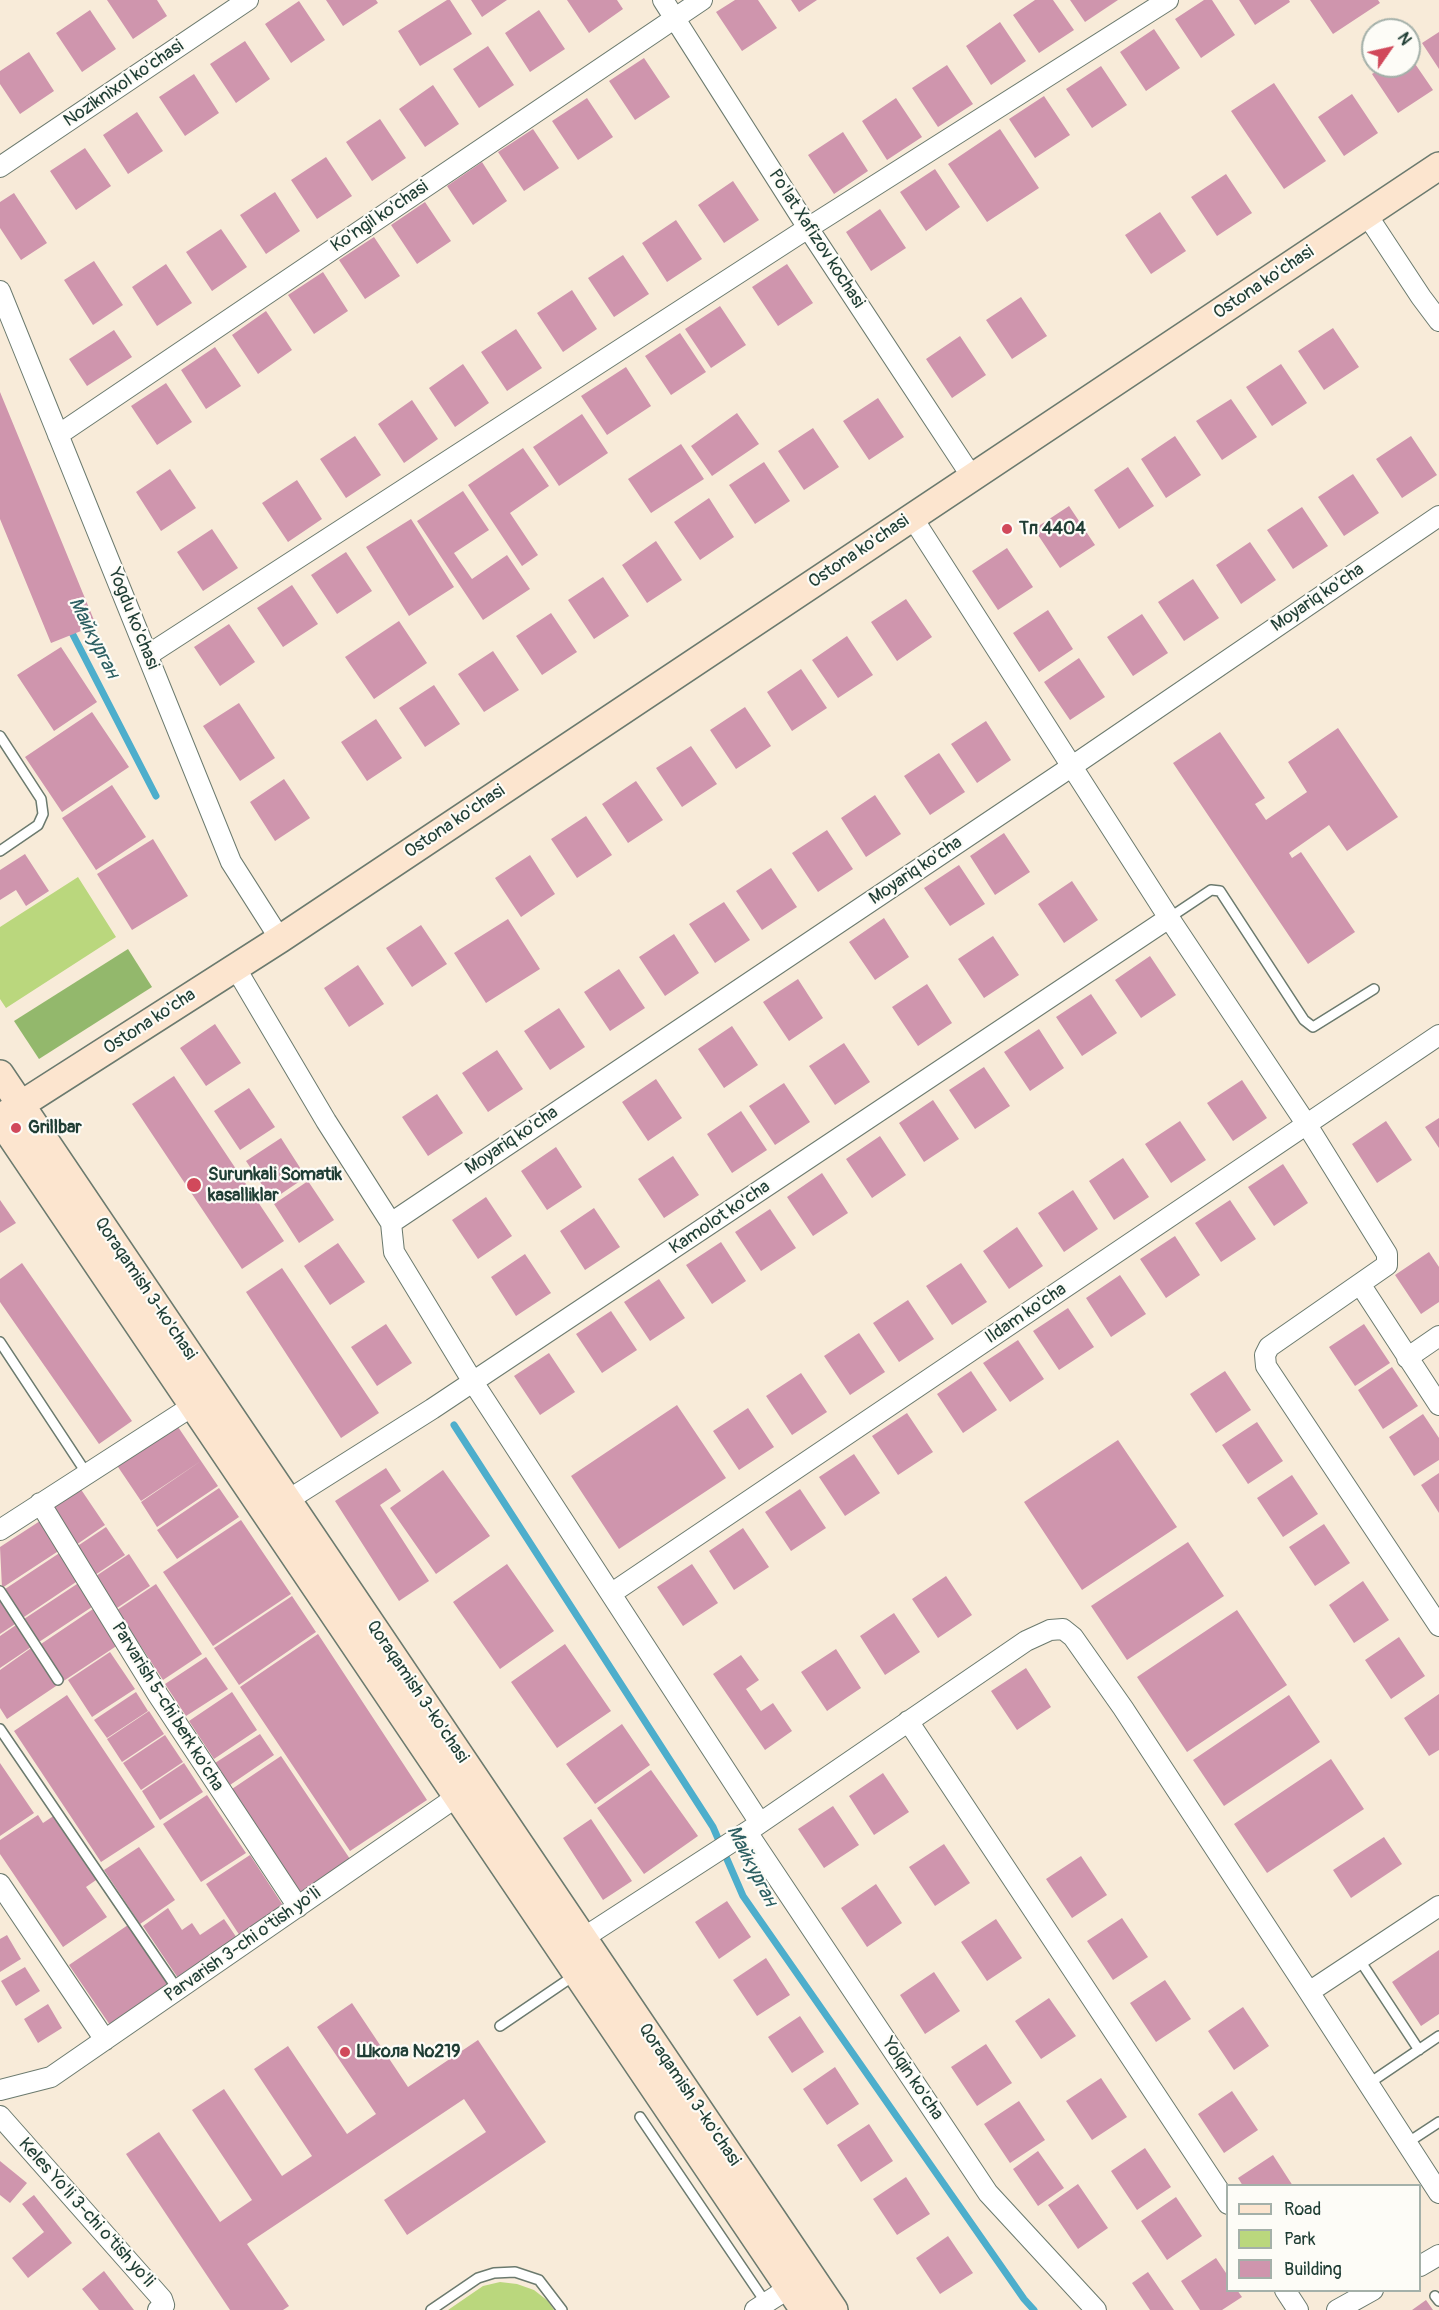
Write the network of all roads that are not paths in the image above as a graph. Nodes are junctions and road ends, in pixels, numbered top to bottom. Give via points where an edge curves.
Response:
1 (248, 0) edge
2 (663, 0) edge
3 (702, 0) edge
4 (1168, 0) edge
5 (675, 18) junction
6 (1439, 166) edge
7 (0, 167) edge
8 (1367, 214) junction
9 (808, 228) junction
10 (0, 291) edge
11 (1439, 321) edge
12 (58, 435) junction
13 (972, 477) junction
14 (1439, 516) edge
15 (912, 517) junction
16 (148, 655) junction
17 (0, 736) edge
18 (1071, 766) junction
19 (0, 851) edge
20 (1169, 918) junction
21 (280, 939) junction
22 (235, 968) junction
23 (1374, 988) dead end
24 (1439, 1035) edge
25 (0, 1074) edge
26 (5, 1110) edge
27 (1306, 1125) junction
28 (391, 1223) junction
29 (1360, 1284) junction
30 (1439, 1336) edge
31 (0, 1342) edge
32 (1407, 1358) junction
33 (468, 1386) junction
34 (194, 1405) junction
35 (1439, 1405) edge
36 (87, 1474) junction
37 (40, 1503) junction
38 (278, 1507) junction
39 (0, 1530) edge
40 (0, 1591) edge
41 (612, 1593) junction
42 (1439, 1626) edge
43 (58, 1680) dead end
44 (908, 1721) junction
45 (0, 1729) edge
46 (467, 1790) junction
47 (754, 1827) junction
48 (0, 1884) edge
49 (1439, 1906) edge
50 (298, 1907) junction
51 (572, 1945) junction
52 (1359, 1959) junction
53 (577, 1974) junction
54 (178, 1990) junction
55 (1309, 1992) junction
56 (500, 2026) dead end
57 (1439, 2036) edge
58 (105, 2040) junction
59 (1419, 2050) junction
60 (1368, 2084) junction
61 (0, 2090) edge
62 (0, 2116) edge
63 (640, 2117) dead end
64 (1439, 2122) edge
65 (1407, 2143) junction
66 (1439, 2193) edge
67 (1226, 2202) edge
68 (1439, 2255) edge
69 (1421, 2265) edge
70 (801, 2291) edge
71 (1286, 2292) edge
72 (1369, 2292) edge
73 (760, 2307) edge
74 (158, 2310) edge
75 (431, 2310) edge
76 (562, 2310) edge
77 (834, 2310) edge
78 (1096, 2310) edge
79 (1298, 2310) edge
80 (1336, 2310) edge

1 - 7 street, Noziknixol ko'chasi
2 - 5 street, Po'lat Xafizov kochasi
3 - 5 street, Ko'ngil ko'chasi
4 - 9 street
5 - 9 street, Po'lat Xafizov kochasi
5 - 12 street, Ko'ngil ko'chasi
6 - 8 main road, Ostona ko'chasi
8 - 11 street
8 - 13 main road, Ostona ko'chasi
9 - 13 street, Po'lat Xafizov kochasi
9 - 16 street
10 - 12 street, Yogdu ko'chasi
12 - 16 street, Yogdu ko'chasi
13 - 15 main road, Ostona ko'chasi
14 - 18 street, Moyariq ko'cha
15 - 18 street
15 - 21 main road, Ostona ko'chasi
16 - 21 street, Yogdu ko'chasi via 231,862
17 - 19 lane via 41,799 43,814 38,825
18 - 20 street
18 - 28 street, Moyariq ko'cha
20 - 23 lane via 1211,890 1220,891 1304,1020 1313,1027
20 - 27 street
20 - 33 street, Kamolot ko'cha
21 - 22 main road, Ostona ko'cha
22 - 26 main road, Ostona ko'cha
22 - 28 street
24 - 27 street, Ildam ko'cha
25 - 26 main road, Qoraqamish 3-ko'chasi
26 - 34 main road, Qoraqamish 3-ko'chasi
26 - 38 main road, Qoraqamish 3-ko'chasi
27 - 29 street via 1387,1254 1387,1265
27 - 41 street, Ildam ko'cha
28 - 33 street, Yolqin ko'cha via 394,1252
29 - 32 street
29 - 42 street via 1269,1347 1266,1366
30 - 32 street
31 - 36 lane
32 - 35 street
33 - 38 street, Kamolot ko'cha
33 - 41 street, Yolqin ko'cha
34 - 36 street
34 - 38 main road, Qoraqamish 3-ko'chasi
36 - 37 street
37 - 39 street
37 - 50 street, Parvarish 5-chi berk ko'cha via 164,1705
38 - 46 main road, Qoraqamish 3-ko'chasi
40 - 43 lane
41 - 47 street, Yolqin ko'cha
44 - 47 street
44 - 55 street via 1026,1641 1050,1630 1064,1629 1074,1637 1123,1708
44 - 67 street
45 - 54 lane
46 - 50 street, Parvarish 3-chi o'tish yo'li
46 - 51 main road, Qoraqamish 3-ko'chasi
47 - 51 street
47 - 78 street, Yolqin ko'cha via 988,2193
48 - 58 street
49 - 52 street
50 - 54 street, Parvarish 3-chi o'tish yo'li
51 - 53 main road, Qoraqamish 3-ko'chasi
51 - 70 main road, Qoraqamish 3-ko'chasi
52 - 55 street
52 - 59 lane
53 - 56 lane
53 - 70 main road, Qoraqamish 3-ko'chasi
54 - 58 street, Parvarish 3-chi o'tish yo'li
55 - 60 street
57 - 59 lane
58 - 61 street, Parvarish 3-chi o'tish yo'li via 51,2077
59 - 60 lane
60 - 65 street
62 - 74 street, Keles Yo'li 3-chi o'tish yo'li via 162,2299 164,2305
63 - 73 lane
64 - 65 lane
65 - 66 street
68 - 69 street
70 - 73 street
70 - 77 main road, Qoraqamish 3-ko'chasi
71 - 79 street
72 - 80 street
75 - 76 lane via 478,2278 515,2272 539,2280

